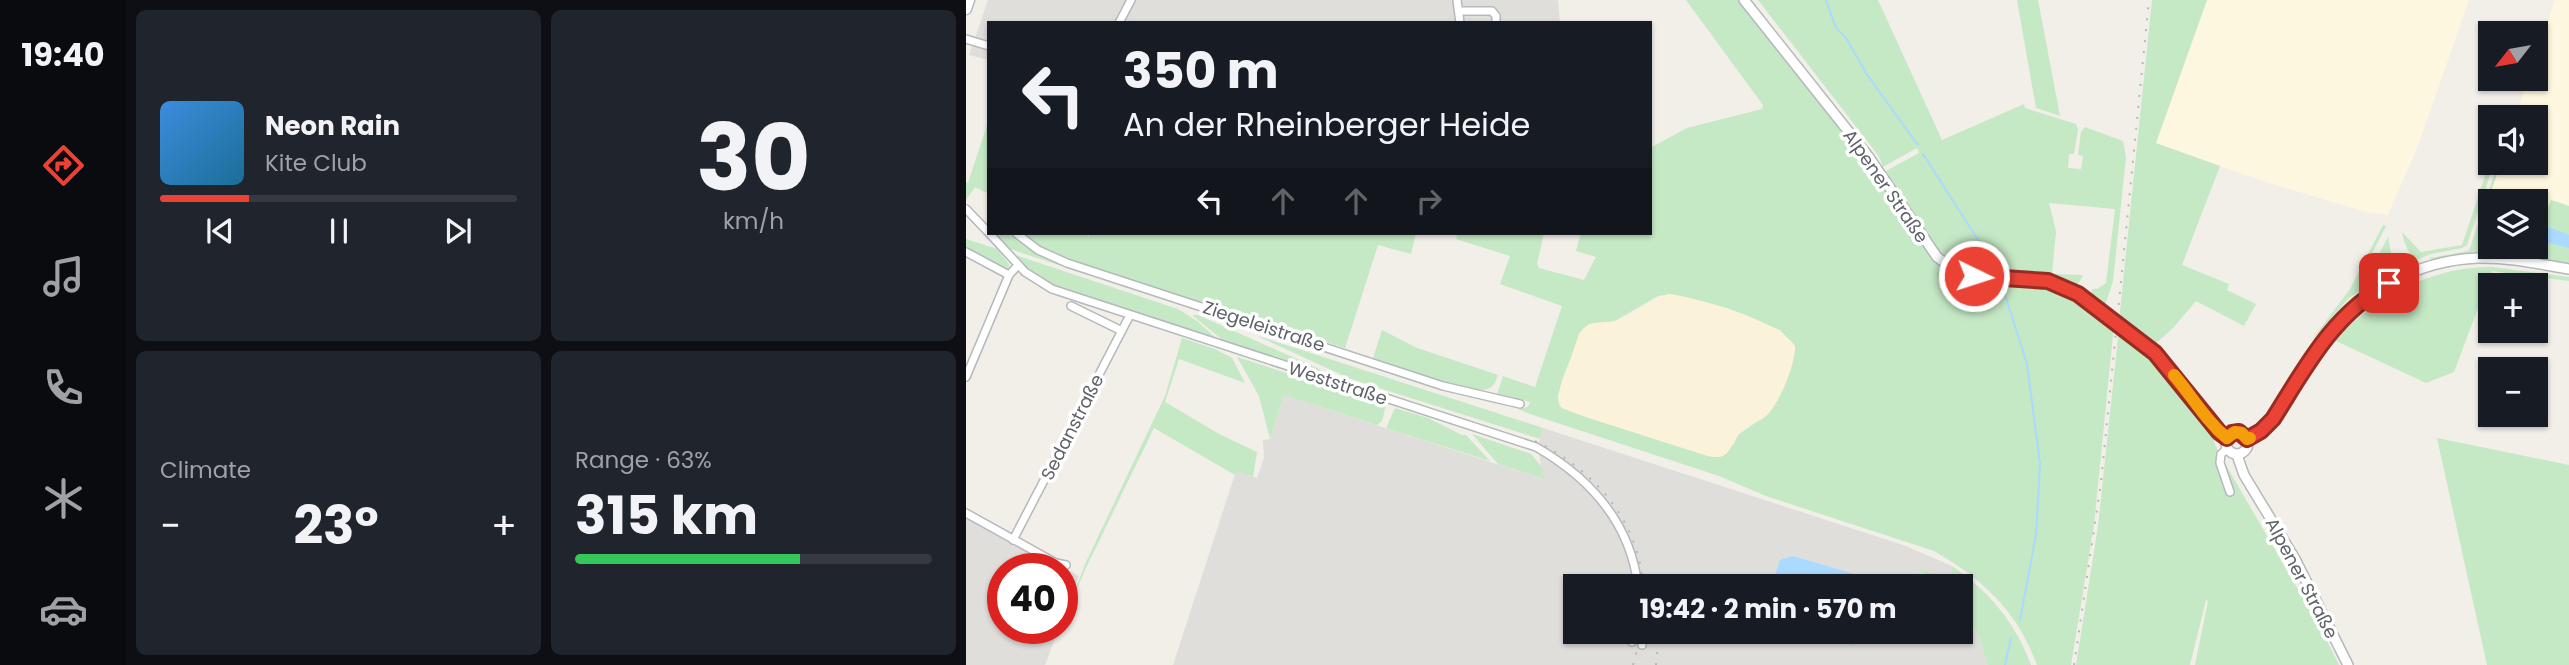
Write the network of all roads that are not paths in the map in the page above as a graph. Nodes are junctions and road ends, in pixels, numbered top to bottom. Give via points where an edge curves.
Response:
1 (969, 0) edge
2 (1131, 0) edge
3 (1457, 0) edge
4 (1744, 0) edge
5 (966, 9) edge
6 (1460, 11) junction
7 (1120, 21) edge
8 (1460, 21) edge
9 (1496, 21) edge
10 (966, 39) edge
11 (987, 45) edge
12 (966, 209) edge
13 (987, 230) edge
14 (992, 235) edge
15 (1019, 235) edge
16 (966, 252) edge
17 (1018, 265) junction
18 (2569, 269) edge
19 (1009, 275) junction
20 (1071, 306) dead end
21 (1130, 315) junction
22 (1122, 331) junction
23 (966, 377) edge
24 (1520, 404) dead end
25 (2227, 438) junction
26 (2247, 439) junction
27 (2227, 449) junction
28 (2237, 455) junction
29 (2230, 492) dead end
30 (966, 513) edge
31 (1013, 540) junction
32 (1037, 553) edge
33 (1636, 574) edge
34 (2348, 665) edge

1 - 5 main road
2 - 7 street
3 - 6 street
4 - 25 street, Alpener Straße via 1868,156 1937,257 1952,269 1974,276 2048,281 2078,294 2155,353
6 - 8 street
6 - 9 street via 1492,11
10 - 11 street
12 - 13 street, Weststraße
14 - 17 street, Weststraße
15 - 24 street, Ziegeleistraße via 1067,263 1443,386
16 - 19 street
17 - 19 street
17 - 21 street, Weststraße via 1052,289
18 - 26 street via 2473,259 2423,269 2389,283 2333,328 2273,419
19 - 23 street
20 - 22 street
21 - 22 street, Sedanstraße
21 - 33 street, Weststraße via 1536,447 1595,490 1625,537
22 - 31 street, Sedanstraße
25 - 26 street via 2239,432
25 - 27 street
26 - 28 street via 2246,449
27 - 28 street
27 - 29 street via 2220,463
28 - 34 street, Alpener Straße
30 - 31 street
31 - 32 street

